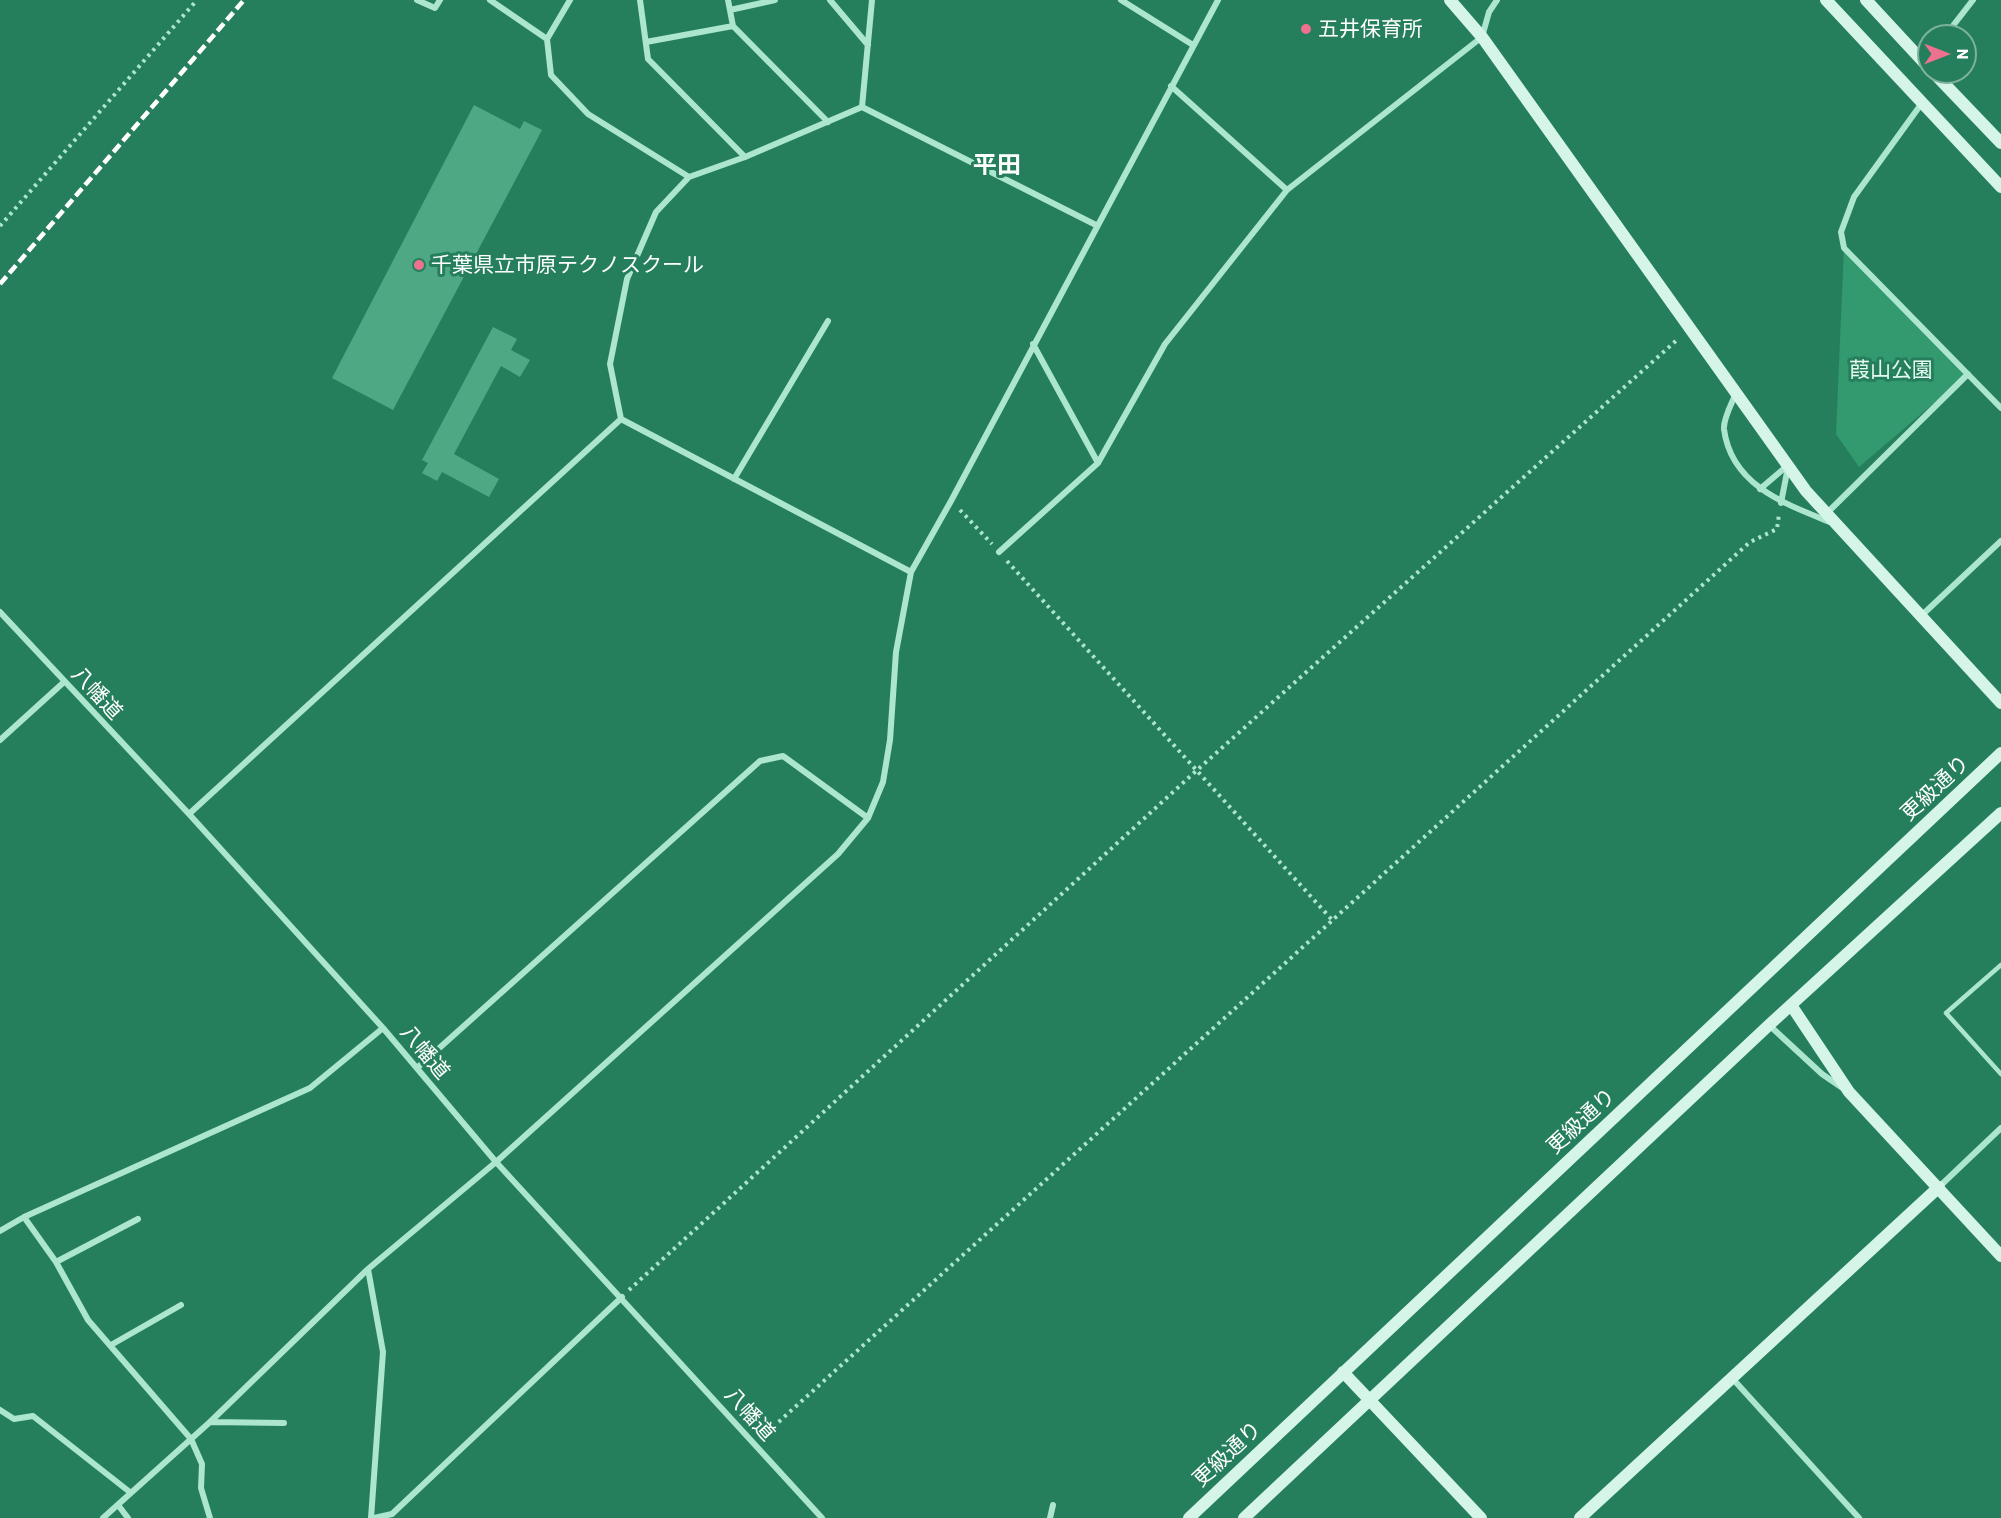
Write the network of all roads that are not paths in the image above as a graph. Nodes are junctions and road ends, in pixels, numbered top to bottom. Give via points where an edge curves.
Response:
1 (417, 0) edge
2 (440, 0) edge
3 (490, 0) edge
4 (570, 0) edge
5 (640, 0) edge
6 (728, 0) edge
7 (775, 0) edge
8 (830, 0) edge
9 (872, 0) edge
10 (1121, 0) edge
11 (1218, 0) edge
12 (1450, 0) edge
13 (1497, 0) edge
14 (1826, 0) edge
15 (1866, 0) edge
16 (1973, 0) edge
17 (730, 10) junction
18 (1954, 24) edge
19 (733, 26) junction
20 (1482, 37) junction
21 (547, 39) junction
22 (645, 42) junction
23 (868, 45) junction
24 (1193, 45) junction
25 (1917, 53) edge
26 (1946, 84) edge
27 (1171, 86) junction
28 (1922, 103) junction
29 (862, 107) junction
30 (828, 122) junction
31 (2001, 143) edge
32 (745, 157) junction
33 (689, 177) junction
34 (2001, 187) edge
35 (1287, 190) junction
36 (1096, 225) junction
37 (828, 321) dead end
38 (1033, 344) junction
39 (1968, 374) junction
40 (1736, 393) junction
41 (2001, 408) edge
42 (621, 419) junction
43 (1098, 463) junction
44 (1788, 466) junction
45 (734, 479) junction
46 (1760, 489) junction
47 (1781, 502) junction
48 (1826, 514) junction
49 (1835, 524) junction
50 (2001, 541) edge
51 (999, 552) road end
52 (911, 572) junction
53 (0, 612) edge
54 (1921, 616) junction
55 (64, 682) junction
56 (2001, 703) edge
57 (0, 740) edge
58 (2001, 753) edge
59 (2001, 813) edge
60 (189, 814) junction
61 (868, 818) junction
62 (2001, 964) edge
63 (1791, 1005) junction
64 (1768, 1025) junction
65 (383, 1028) junction
66 (417, 1068) junction
67 (2001, 1074) edge
68 (1849, 1092) junction
69 (2001, 1128) edge
70 (496, 1162) junction
71 (1939, 1187) junction
72 (24, 1217) junction
73 (138, 1219) dead end
74 (0, 1231) edge
75 (2001, 1256) edge
76 (56, 1262) junction
77 (368, 1269) junction
78 (622, 1297) junction
79 (181, 1305) dead end
80 (111, 1345) junction
81 (1343, 1372) junction
82 (1732, 1378) junction
83 (1370, 1400) junction
84 (0, 1410) edge
85 (210, 1422) junction
86 (284, 1423) dead end
87 (191, 1439) junction
88 (131, 1493) junction
89 (118, 1505) junction
90 (1053, 1505) dead end
91 (103, 1518) edge
92 (128, 1518) edge
93 (210, 1518) edge
94 (373, 1518) edge
95 (822, 1518) edge
96 (1050, 1518) edge
97 (1188, 1518) edge
98 (1244, 1518) edge
99 (1481, 1518) edge
100 (1580, 1518) edge
101 (1859, 1518) edge

1 - 2 street via 435,8
3 - 21 street
4 - 21 street
5 - 22 street
6 - 17 street
7 - 17 street
8 - 23 street
9 - 23 street
10 - 24 street
11 - 24 street
12 - 20 street
13 - 20 street
14 - 28 street
15 - 25 street
16 - 18 street
17 - 19 street
19 - 22 street
19 - 30 street
20 - 35 street
20 - 40 street
21 - 33 street via 551,75 588,114
22 - 32 street via 648,59
23 - 29 street
24 - 27 street
26 - 31 street
27 - 35 street
27 - 36 street
28 - 34 street
28 - 39 street via 1854,197 1841,232 1844,249
29 - 30 street
29 - 36 street
30 - 32 street
32 - 33 street
33 - 42 street via 656,212 627,279 610,364
35 - 43 street via 1165,344
36 - 38 street
37 - 45 street
38 - 43 street
38 - 52 street
39 - 41 street
39 - 48 street
40 - 44 street
40 - 46 street via 1724,427 1736,464
42 - 45 street
42 - 60 street
43 - 51 street
44 - 46 street
44 - 47 street
44 - 48 street
45 - 52 street
46 - 47 street
47 - 49 street
48 - 49 street
49 - 54 street
50 - 54 street
52 - 61 street via 896,651 883,782
53 - 55 street, 八幡道
54 - 56 street
55 - 57 street
55 - 60 street, 八幡道
58 - 81 street, 更級通り
59 - 63 street
60 - 65 street, 八幡道
61 - 66 street via 783,756 760,761
61 - 70 street via 838,854
62 - 67 lane via 1946,1013
63 - 64 street
63 - 68 street
64 - 68 street via 1822,1074
64 - 83 street
65 - 66 street, 八幡道
65 - 72 street via 310,1088
66 - 70 street, 八幡道
68 - 71 street
69 - 71 street
70 - 77 street
70 - 78 street, 八幡道
71 - 75 street
71 - 82 street
72 - 74 street
72 - 76 street
73 - 76 street
76 - 80 street via 88,1320
77 - 85 street
77 - 94 street via 383,1352
78 - 94 street via 392,1514
78 - 95 street, 八幡道
79 - 80 street
80 - 87 street
81 - 83 street
81 - 97 street, 更級通り
82 - 100 street
82 - 101 street
83 - 98 street
83 - 99 street
84 - 88 street via 14,1419 33,1416
85 - 86 street
85 - 87 street
87 - 88 street
87 - 93 street via 202,1464 201,1488
88 - 89 street
89 - 91 street
89 - 92 street
90 - 96 street

